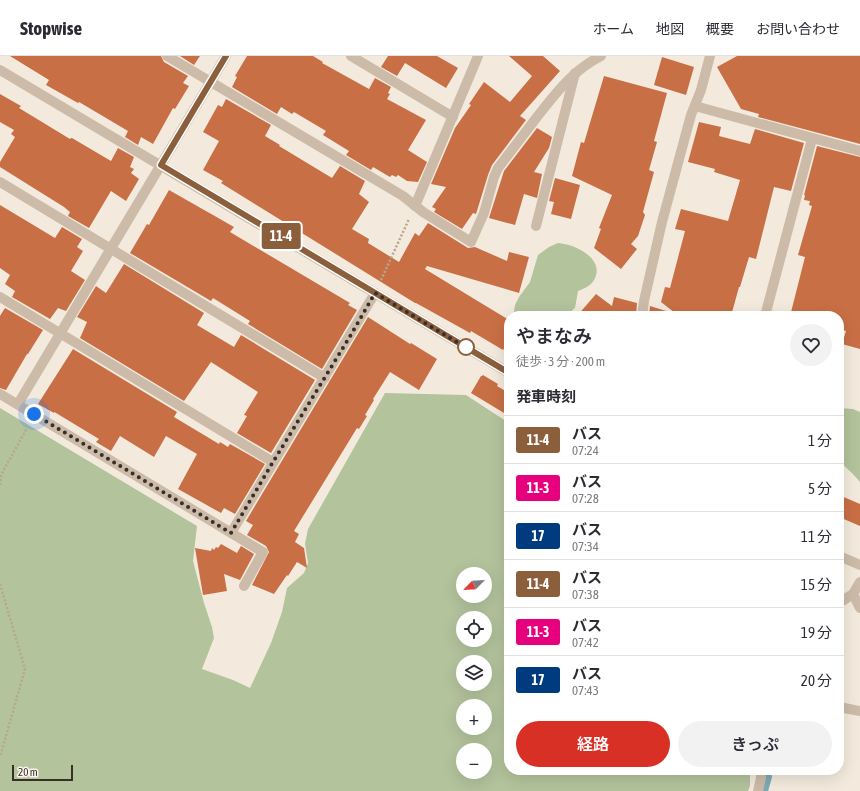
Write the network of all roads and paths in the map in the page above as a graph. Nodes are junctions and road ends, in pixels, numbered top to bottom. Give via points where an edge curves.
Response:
1 (167, 56) edge
2 (226, 56) edge
3 (351, 56) edge
4 (478, 56) edge
5 (601, 56) edge
6 (710, 56) edge
7 (588, 59) edge
8 (0, 70) edge
9 (576, 72) junction
10 (211, 82) junction
11 (695, 106) junction
12 (453, 117) junction
13 (812, 139) junction
14 (860, 151) edge
15 (161, 165) junction
16 (0, 182) edge
17 (415, 206) junction
18 (408, 222) dead end
19 (536, 226) dead end
20 (110, 250) junction
21 (383, 276) dead end
22 (375, 293) junction
23 (0, 297) edge
24 (643, 311) edge
25 (766, 311) edge
26 (60, 333) junction
27 (504, 370) edge
28 (325, 378) junction
29 (0, 394) edge
30 (18, 404) junction
31 (34, 414) junction
32 (273, 462) junction
33 (0, 485) edge
34 (231, 533) junction
35 (844, 558) edge
36 (860, 565) edge
37 (860, 582) edge
38 (0, 584) edge
39 (244, 586) dead end
40 (853, 594) junction
41 (844, 600) edge
42 (860, 608) edge
43 (844, 708) edge
44 (860, 711) edge
45 (0, 758) edge
46 (761, 775) edge
47 (758, 791) edge

1 - 10 street
2 - 10 street
3 - 12 street
4 - 12 street
5 - 7 street
6 - 11 street
7 - 9 street
8 - 15 street
9 - 17 street via 559,89 498,168 472,242
9 - 19 street
10 - 15 street
10 - 17 street via 403,196
11 - 13 street
11 - 24 street via 662,222
12 - 17 street
13 - 14 street
13 - 25 street
15 - 20 street
15 - 22 street
16 - 20 street
18 - 21 path
20 - 26 street
20 - 28 street
22 - 27 street
22 - 28 street
23 - 26 street
26 - 30 street
26 - 32 street
28 - 32 street
29 - 30 street
30 - 31 street
31 - 33 path via 1,475
31 - 34 street
32 - 34 street
34 - 39 street via 263,552
35 - 36 street
37 - 40 street
38 - 45 path via 25,669
40 - 41 street
40 - 42 street
43 - 44 street
46 - 47 street

